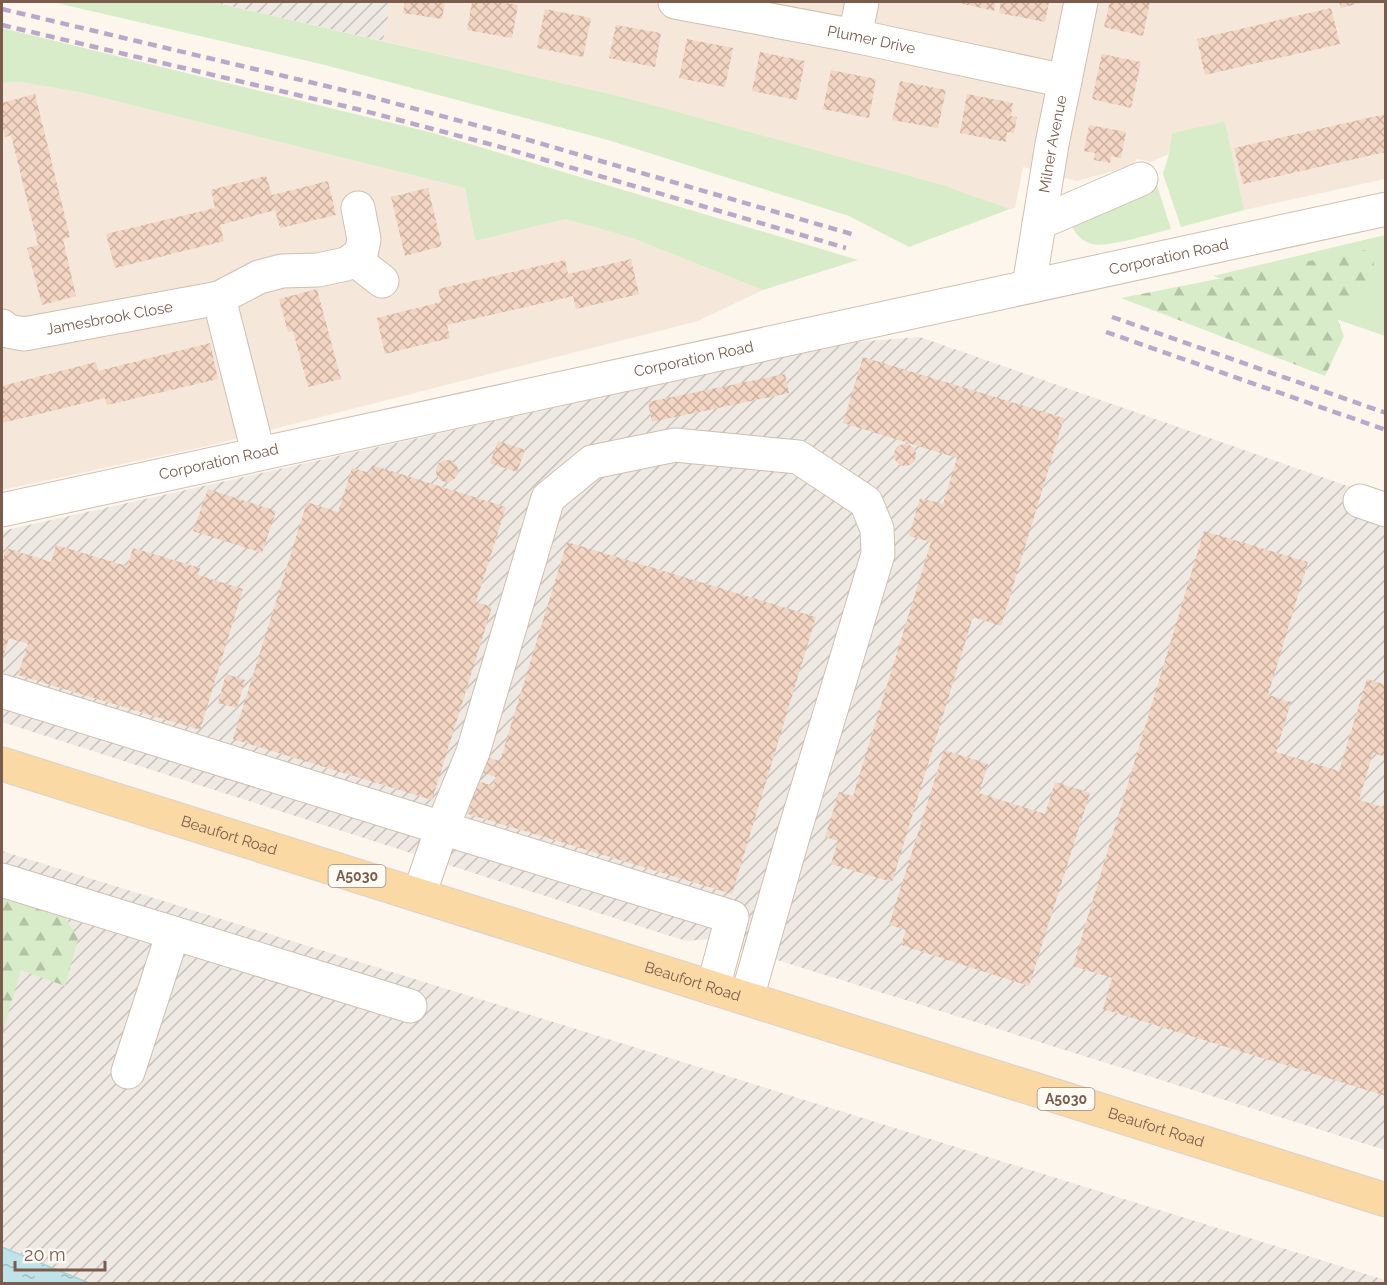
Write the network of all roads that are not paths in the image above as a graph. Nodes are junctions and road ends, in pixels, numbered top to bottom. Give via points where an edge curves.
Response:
1 (675, 2) edge
2 (862, 2) edge
3 (1081, 2) edge
4 (855, 36) junction
5 (1065, 81) junction
6 (1141, 179) dead end
7 (358, 208) dead end
8 (1386, 209) edge
9 (1039, 223) junction
10 (354, 259) junction
11 (382, 280) dead end
12 (1029, 286) junction
13 (219, 298) junction
14 (2, 326) edge
15 (258, 452) junction
16 (2, 510) edge
17 (2, 691) edge
18 (2, 764) edge
19 (442, 828) junction
20 (2, 880) edge
21 (419, 895) junction
22 (173, 933) junction
23 (713, 988) junction
24 (747, 998) junction
25 (410, 1006) dead end
26 (128, 1072) dead end
27 (1386, 1200) edge

1 - 4 street, Plumer Drive
2 - 4 street
3 - 5 street, Milner Avenue
4 - 5 street, Plumer Drive
5 - 9 street, Milner Avenue
6 - 9 street
7 - 10 street via 364,239 361,254
8 - 12 street, Corporation Road
9 - 12 street, Milner Avenue
10 - 11 street
10 - 13 street, Jamesbrook Close via 318,270 282,271 259,277
12 - 15 street, Corporation Road
13 - 14 street, Jamesbrook Close via 24,334
13 - 15 street
15 - 16 street, Corporation Road
17 - 19 street
18 - 21 main road, Beaufort Road / A5030
19 - 21 street
19 - 23 street via 732,917
19 - 24 street via 473,752 548,498 592,462 675,445 798,457 866,502 877,529 878,554
20 - 22 street
21 - 23 main road, Beaufort Road / A5030
22 - 25 street
22 - 26 street
23 - 24 main road, Beaufort Road / A5030
24 - 27 main road, Beaufort Road / A5030

